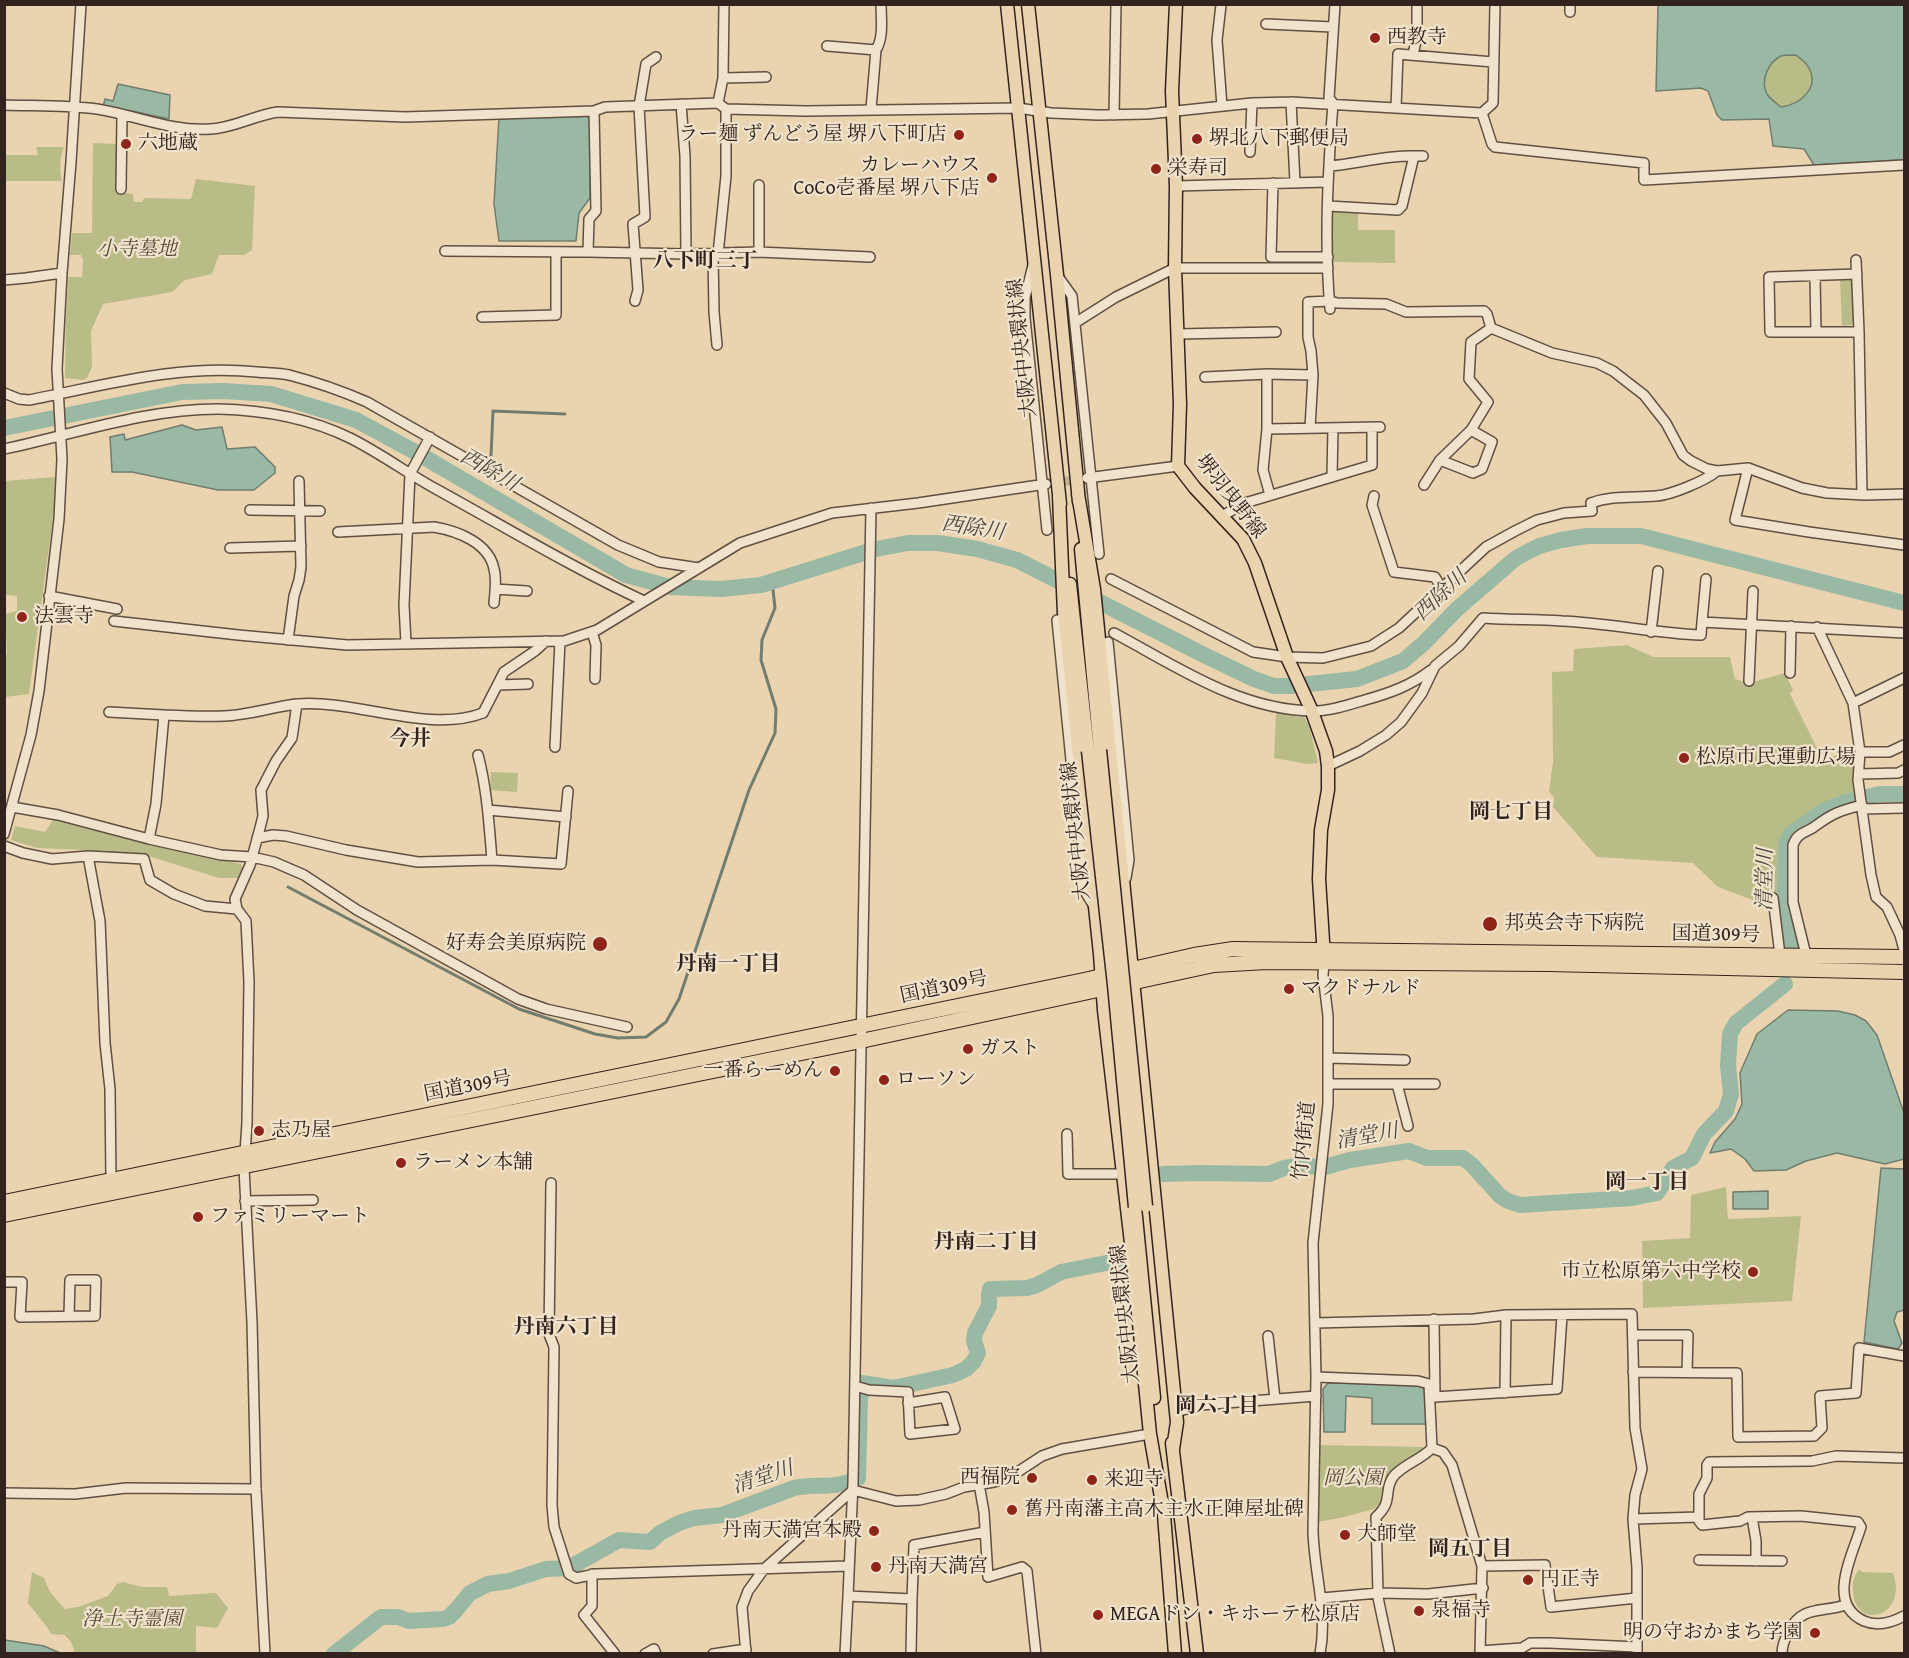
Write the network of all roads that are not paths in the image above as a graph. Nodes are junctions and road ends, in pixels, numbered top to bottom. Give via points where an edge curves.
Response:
1 (81, 4) edge
2 (724, 4) edge
3 (881, 4) edge
4 (1007, 4) edge
5 (1028, 4) edge
6 (1116, 4) edge
7 (1176, 4) edge
8 (1335, 4) edge
9 (1417, 4) edge
10 (1495, 4) edge
11 (1221, 5) edge
12 (1266, 24) dead end
13 (1333, 27) junction
14 (827, 46) dead end
15 (876, 50) junction
16 (1413, 55) junction
17 (656, 57) dead end
18 (1493, 62) junction
19 (766, 77) dead end
20 (723, 78) junction
21 (1291, 102) junction
22 (1252, 103) junction
23 (1333, 103) junction
24 (681, 104) junction
25 (4, 105) edge
26 (639, 106) junction
27 (722, 106) junction
28 (1222, 106) junction
29 (75, 108) junction
30 (1018, 108) junction
31 (1396, 108) junction
32 (872, 109) junction
33 (594, 111) junction
34 (1039, 111) junction
35 (1174, 112) junction
36 (1482, 113) junction
37 (122, 115) junction
38 (1114, 115) junction
39 (1251, 153) dead end
40 (1905, 165) edge
41 (1329, 166) junction
42 (1295, 182) junction
43 (1328, 182) junction
44 (1273, 183) junction
45 (759, 184) dead end
46 (1176, 186) junction
47 (121, 189) dead end
48 (1328, 206) junction
49 (445, 251) dead end
50 (556, 252) junction
51 (588, 252) junction
52 (759, 252) junction
53 (635, 254) junction
54 (686, 254) junction
55 (716, 254) junction
56 (870, 257) dead end
57 (1328, 257) junction
58 (1034, 260) junction
59 (1856, 260) dead end
60 (1174, 268) junction
61 (1328, 268) junction
62 (62, 273) junction
63 (1857, 274) junction
64 (1057, 275) junction
65 (1815, 276) junction
66 (4, 280) edge
67 (635, 301) dead end
68 (1330, 305) junction
69 (482, 317) dead end
70 (1075, 323) junction
71 (1491, 328) junction
72 (1276, 332) dead end
73 (1816, 332) junction
74 (1859, 332) junction
75 (1177, 334) junction
76 (717, 345) dead end
77 (1267, 374) junction
78 (1313, 375) junction
79 (1205, 377) dead end
80 (4, 393) edge
81 (59, 399) junction
82 (1310, 428) junction
83 (1334, 428) junction
84 (1267, 429) junction
85 (1471, 430) junction
86 (61, 434) junction
87 (429, 440) junction
88 (4, 449) edge
89 (1440, 460) junction
90 (1179, 466) junction
91 (1748, 468) junction
92 (1716, 471) junction
93 (411, 472) junction
94 (1332, 477) junction
95 (1090, 478) junction
96 (299, 481) dead end
97 (1044, 484) junction
98 (1424, 485) dead end
99 (1905, 494) edge
100 (1270, 495) junction
101 (1862, 495) junction
102 (1374, 496) dead end
103 (871, 508) junction
104 (250, 510) dead end
105 (300, 511) junction
106 (320, 511) dead end
107 (1222, 516) junction
108 (409, 528) junction
109 (1047, 530) dead end
110 (338, 532) dead end
111 (1905, 544) edge
112 (301, 546) junction
113 (230, 548) dead end
114 (1099, 554) dead end
115 (695, 570) junction
116 (1658, 571) dead end
117 (1111, 579) dead end
118 (1706, 579) dead end
119 (495, 589) junction
120 (1442, 590) junction
121 (527, 591) dead end
122 (1753, 591) dead end
123 (49, 596) junction
124 (646, 600) junction
125 (494, 603) dead end
126 (1068, 605) junction
127 (117, 609) dead end
128 (1092, 616) junction
129 (1057, 620) dead end
130 (114, 621) dead end
131 (1702, 622) junction
132 (1752, 625) junction
133 (1791, 626) junction
134 (1817, 627) junction
135 (592, 632) junction
136 (1652, 632) junction
137 (1114, 633) dead end
138 (1905, 633) edge
139 (288, 640) junction
140 (546, 641) junction
141 (560, 641) junction
142 (1108, 642) dead end
143 (406, 643) junction
144 (1288, 660) junction
145 (1435, 666) junction
146 (1790, 673) dead end
147 (1905, 678) edge
148 (595, 679) dead end
149 (1749, 681) dead end
150 (528, 684) dead end
151 (498, 685) junction
152 (1853, 703) junction
153 (297, 704) junction
154 (1310, 708) junction
155 (109, 712) dead end
156 (164, 715) junction
157 (1905, 745) edge
158 (555, 747) dead end
159 (1094, 750) junction
160 (1860, 752) junction
161 (478, 754) dead end
162 (1328, 766) junction
163 (1905, 770) edge
164 (1858, 777) junction
165 (568, 791) dead end
166 (1862, 806) junction
167 (12, 807) junction
168 (1905, 808) edge
169 (488, 810) junction
170 (566, 817) junction
171 (4, 834) edge
172 (257, 838) junction
173 (149, 839) junction
174 (4, 846) edge
175 (88, 856) junction
176 (252, 857) junction
177 (492, 860) junction
178 (1124, 888) junction
179 (1773, 898) dead end
180 (1095, 908) junction
181 (237, 909) junction
182 (1780, 955) junction
183 (1324, 956) junction
184 (1806, 956) junction
185 (1904, 957) edge
186 (1904, 972) edge
187 (1133, 976) junction
188 (1102, 983) junction
189 (862, 1025) junction
190 (627, 1027) dead end
191 (861, 1041) junction
192 (1328, 1058) junction
193 (1405, 1060) dead end
194 (1328, 1084) junction
195 (1397, 1084) junction
196 (1435, 1084) dead end
197 (1408, 1126) dead end
198 (1068, 1134) dead end
199 (244, 1160) junction
200 (1123, 1174) junction
201 (111, 1180) junction
202 (551, 1183) dead end
203 (313, 1200) dead end
204 (245, 1201) junction
205 (4, 1202) edge
206 (1141, 1206) junction
207 (4, 1215) edge
208 (4, 1282) edge
209 (1506, 1315) junction
210 (69, 1316) junction
211 (1562, 1316) junction
212 (1434, 1319) junction
213 (1315, 1323) junction
214 (1633, 1335) junction
215 (1269, 1336) dead end
216 (1905, 1356) edge
217 (1633, 1372) junction
218 (1687, 1372) junction
219 (1316, 1377) junction
220 (856, 1386) junction
221 (1505, 1393) junction
222 (1316, 1396) junction
223 (1435, 1397) junction
224 (1275, 1399) junction
225 (908, 1403) junction
226 (1176, 1412) junction
227 (1431, 1422) junction
228 (1150, 1434) junction
229 (1432, 1448) junction
230 (1173, 1449) junction
231 (1905, 1458) edge
232 (853, 1483) junction
233 (979, 1484) junction
234 (256, 1489) junction
235 (4, 1493) edge
236 (1163, 1509) junction
237 (1699, 1517) junction
238 (1752, 1517) junction
239 (1633, 1519) junction
240 (985, 1532) junction
241 (1699, 1560) dead end
242 (1756, 1561) junction
243 (1782, 1561) dead end
244 (849, 1566) junction
245 (1482, 1566) junction
246 (764, 1569) junction
247 (592, 1574) junction
248 (1483, 1588) junction
249 (1378, 1593) junction
250 (848, 1596) junction
251 (1637, 1598) junction
252 (912, 1599) junction
253 (1322, 1599) junction
254 (1845, 1605) junction
255 (1905, 1616) edge
256 (1637, 1650) edge
257 (746, 1651) edge
258 (1480, 1652) edge
259 (265, 1653) edge
260 (615, 1653) edge
261 (645, 1653) edge
262 (656, 1653) edge
263 (713, 1653) edge
264 (845, 1653) edge
265 (911, 1653) edge
266 (1036, 1653) edge
267 (1175, 1653) edge
268 (1197, 1653) edge
269 (1320, 1653) edge
270 (1390, 1653) edge
271 (1782, 1653) edge

1 - 29 street
2 - 20 street
3 - 15 street via 881,34
4 - 30 main road, 大阪中央環状線
5 - 34 main road, 大阪中央環状線
6 - 38 street
7 - 35 main road, 堺羽曳野線
8 - 13 street
9 - 16 street
10 - 18 street
11 - 28 street via 1217,40
12 - 13 street
13 - 23 street via 1329,98
14 - 15 street
15 - 32 street
16 - 18 street
16 - 31 street via 1398,54
17 - 26 street via 646,64
18 - 36 street via 1492,103
19 - 20 street
20 - 27 street
21 - 22 street
21 - 23 street
21 - 42 street
22 - 28 street
22 - 39 street
23 - 31 street
23 - 41 street
24 - 26 street
24 - 27 street
24 - 54 street
25 - 29 street
26 - 33 street
26 - 53 street via 645,217 633,224
27 - 32 street via 806,111
27 - 55 street via 726,176
28 - 35 street
29 - 37 street
29 - 62 street
30 - 32 street
30 - 34 street
30 - 58 main road, 大阪中央環状線
31 - 36 street
33 - 37 street via 405,117 278,112 212,129 180,128
33 - 51 street via 596,210 589,219
34 - 38 street
34 - 64 main road, 大阪中央環状線
35 - 38 street
35 - 46 main road, 堺羽曳野線
36 - 40 street via 1495,147 1644,164 1644,180
37 - 47 street
41 - 43 street
41 - 48 street via 1418,156 1398,210
42 - 43 street
42 - 44 street
43 - 48 street
44 - 46 street
44 - 57 street via 1271,257
45 - 52 street
46 - 60 main road, 堺羽曳野線
48 - 57 street
49 - 50 street
50 - 51 street
50 - 69 street via 556,315
51 - 53 street
52 - 55 street
52 - 56 street
53 - 54 street
53 - 67 street
54 - 55 street
55 - 76 street
57 - 61 street
58 - 97 street via 1025,298 1025,318
58 - 126 main road, 大阪中央環状線
59 - 63 street
60 - 61 street
60 - 70 street
60 - 75 main road, 堺羽曳野線
61 - 68 street
62 - 66 street
62 - 81 street
63 - 65 street
63 - 74 street
64 - 70 street via 1072,296
64 - 128 main road, 大阪中央環状線
65 - 73 street
65 - 73 street via 1769,277 1770,332
68 - 71 street via 1386,304 1406,312 1484,311
68 - 78 street via 1308,302
70 - 95 street
71 - 85 street via 1471,342 1469,379 1488,402
71 - 92 street via 1552,353 1597,363 1613,371 1644,395 1666,423 1683,455
72 - 75 street
73 - 74 street
74 - 101 street
75 - 90 main road, 堺羽曳野線
77 - 78 street
77 - 79 street
77 - 84 street
78 - 82 street
80 - 81 street via 19,399
81 - 86 street
81 - 87 street via 156,374 226,370 287,375 367,402
82 - 83 street
82 - 84 street
83 - 94 street
83 - 94 street via 1376,427 1372,465
84 - 100 street via 1263,470
85 - 89 street
85 - 89 street via 1492,442 1482,469 1473,473
86 - 88 street
86 - 93 street via 161,413 217,409 279,414 350,438
86 - 123 street via 62,489
87 - 93 street
87 - 115 street via 618,545 659,562
89 - 98 street
90 - 95 street
90 - 107 main road, 堺羽曳野線
91 - 92 street
91 - 101 street via 1802,488
91 - 111 street via 1735,520
92 - 120 street via 1707,479 1659,496 1607,497 1591,503 1592,510 1537,520 1486,547
93 - 108 street
93 - 124 street via 600,581
94 - 100 street
95 - 114 street
96 - 105 street
97 - 103 street
97 - 109 street
99 - 101 street
100 - 107 street
102 - 120 street via 1372,505 1394,572 1436,577
103 - 115 street via 832,513 740,543
103 - 189 street
104 - 105 street
105 - 106 street
105 - 112 street
107 - 144 main road, 堺羽曳野線 via 1242,539 1255,563
108 - 110 street
108 - 119 street via 447,530 485,550 494,568
108 - 143 street
112 - 113 street
112 - 139 street via 302,567
115 - 124 street
116 - 136 street
117 - 144 street via 1253,652
118 - 131 street
119 - 121 street
119 - 125 street
120 - 144 street via 1400,628 1371,646 1323,658
122 - 132 street
123 - 127 street
123 - 167 street via 39,692
124 - 135 street
126 - 159 main road, 大阪中央環状線
126 - 180 main road
128 - 159 main road, 大阪中央環状線
128 - 178 main road
129 - 180 street via 1084,890
130 - 139 street
131 - 132 street
131 - 136 street via 1701,635
132 - 133 street
132 - 149 street
133 - 134 street
133 - 146 street
134 - 138 street
134 - 152 street
135 - 141 street
135 - 148 street via 596,645
136 - 145 street via 1563,621 1483,618
137 - 154 street via 1220,689 1263,705
139 - 143 street via 347,645
140 - 141 street
140 - 143 street
140 - 151 street via 504,672
141 - 158 street
142 - 178 street via 1129,860
144 - 154 main road, 堺羽曳野線
145 - 154 street via 1415,682 1387,693 1336,708
145 - 162 street via 1401,722 1360,752
147 - 152 street
150 - 151 street
151 - 153 street via 483,713 468,719 437,720 341,706
152 - 160 street
153 - 156 street via 225,716
153 - 172 street via 292,738 261,790 263,816
154 - 162 main road, 堺羽曳野線
155 - 156 street
156 - 173 street
157 - 160 street via 1889,752
159 - 206 main road, 大阪中央環状線, bridge via 1113,985
160 - 164 street
161 - 169 street
162 - 183 main road, 堺羽曳野線 via 1318,879
163 - 164 street
164 - 166 street
165 - 170 street
166 - 168 street
166 - 184 street via 1831,814 1795,839 1793,903
166 - 185 street via 1876,897 1887,907 1895,924
167 - 171 street
167 - 173 street
169 - 170 street
169 - 177 street
170 - 177 street via 561,864
172 - 176 street
172 - 177 street via 286,836 418,862
173 - 176 street via 221,855
174 - 175 street via 52,860
175 - 181 street via 144,859 150,880 174,894 205,906
175 - 201 street via 100,921 111,1089
176 - 181 street via 235,899
176 - 190 street via 304,876 357,910 518,999
178 - 187 main road
179 - 182 street
180 - 188 main road
181 - 199 street via 246,921 249,982
182 - 183 highway, 国道309号
182 - 184 highway, 国道309号
183 - 186 highway, 国道309号
183 - 187 highway, 国道309号
183 - 192 street, 竹内街道
184 - 185 highway, 国道309号
185 - 186 street
187 - 188 highway, 国道309号
187 - 226 main road
188 - 189 highway, 国道309号
188 - 191 highway, 国道309号
188 - 200 main road
189 - 191 street
189 - 199 highway, 国道309号
191 - 199 highway, 国道309号
191 - 220 street
192 - 193 street
192 - 194 street, 竹内街道
194 - 195 street
194 - 213 street, 竹内街道 via 1326,1138 1313,1243
195 - 196 street
195 - 197 street
198 - 200 street via 1068,1174
199 - 201 highway, 国道309号 via 170,1167
199 - 204 street
199 - 207 highway, 国道309号
200 - 228 main road
201 - 205 highway, 国道309号
202 - 247 street via 549,1334 554,1347 554,1527 569,1574 576,1578
203 - 204 street
204 - 234 street
206 - 230 main road, 大阪中央環状線
206 - 236 main road, 大阪中央環状線
208 - 210 street via 22,1282 20,1317
209 - 211 street
209 - 212 street
209 - 221 street
210 - 210 street via 95,1316 96,1280 70,1280
211 - 214 street via 1632,1314
211 - 221 street via 1557,1389
212 - 213 street
212 - 223 street
213 - 219 street, 竹内街道
214 - 217 street
214 - 218 street via 1688,1335
215 - 224 street
216 - 218 street via 1859,1348 1856,1393 1820,1396 1822,1428 1814,1436 1738,1437 1737,1373
217 - 218 street
217 - 239 street via 1635,1428 1642,1469
219 - 222 street
219 - 227 street via 1429,1384
220 - 225 street via 908,1392
220 - 232 street
221 - 223 street
222 - 224 street
222 - 253 street via 1314,1547
223 - 227 street
224 - 226 street via 1200,1405
225 - 225 street via 910,1434 955,1429 945,1397
226 - 230 main road
227 - 229 street
228 - 233 street via 1062,1449 1042,1456 1010,1477
228 - 236 main road
229 - 245 street via 1443,1452 1452,1466
229 - 249 street via 1394,1475 1384,1510 1376,1517
230 - 268 main road, 大阪中央環状線
231 - 237 street via 1836,1456 1812,1461 1709,1462 1699,1494
232 - 233 street via 896,1501 919,1500
232 - 244 street
232 - 246 street
233 - 240 street
234 - 235 street via 126,1488 75,1494
234 - 259 street
236 - 267 main road, 大阪中央環状線
237 - 238 street via 1702,1525
237 - 239 street
238 - 242 street
238 - 254 street via 1801,1516 1858,1522 1861,1527 1842,1594
239 - 251 street
240 - 252 street via 914,1545
240 - 266 street via 988,1577 1022,1567 1027,1571
241 - 242 street
242 - 243 street
244 - 246 street
244 - 250 street
245 - 248 street
245 - 251 street via 1545,1565 1551,1607
246 - 247 street
246 - 257 street via 748,1590 742,1607
247 - 260 street via 592,1606 584,1615
248 - 249 street via 1428,1594
248 - 258 street
249 - 253 street
249 - 270 street
250 - 252 street
250 - 264 street
251 - 256 street
252 - 265 street
253 - 269 street
254 - 255 street via 1870,1624 1889,1624
254 - 271 street via 1812,1611 1795,1620 1782,1644
256 - 258 street via 1530,1643 1522,1648
257 - 263 street
261 - 262 street via 654,1649

